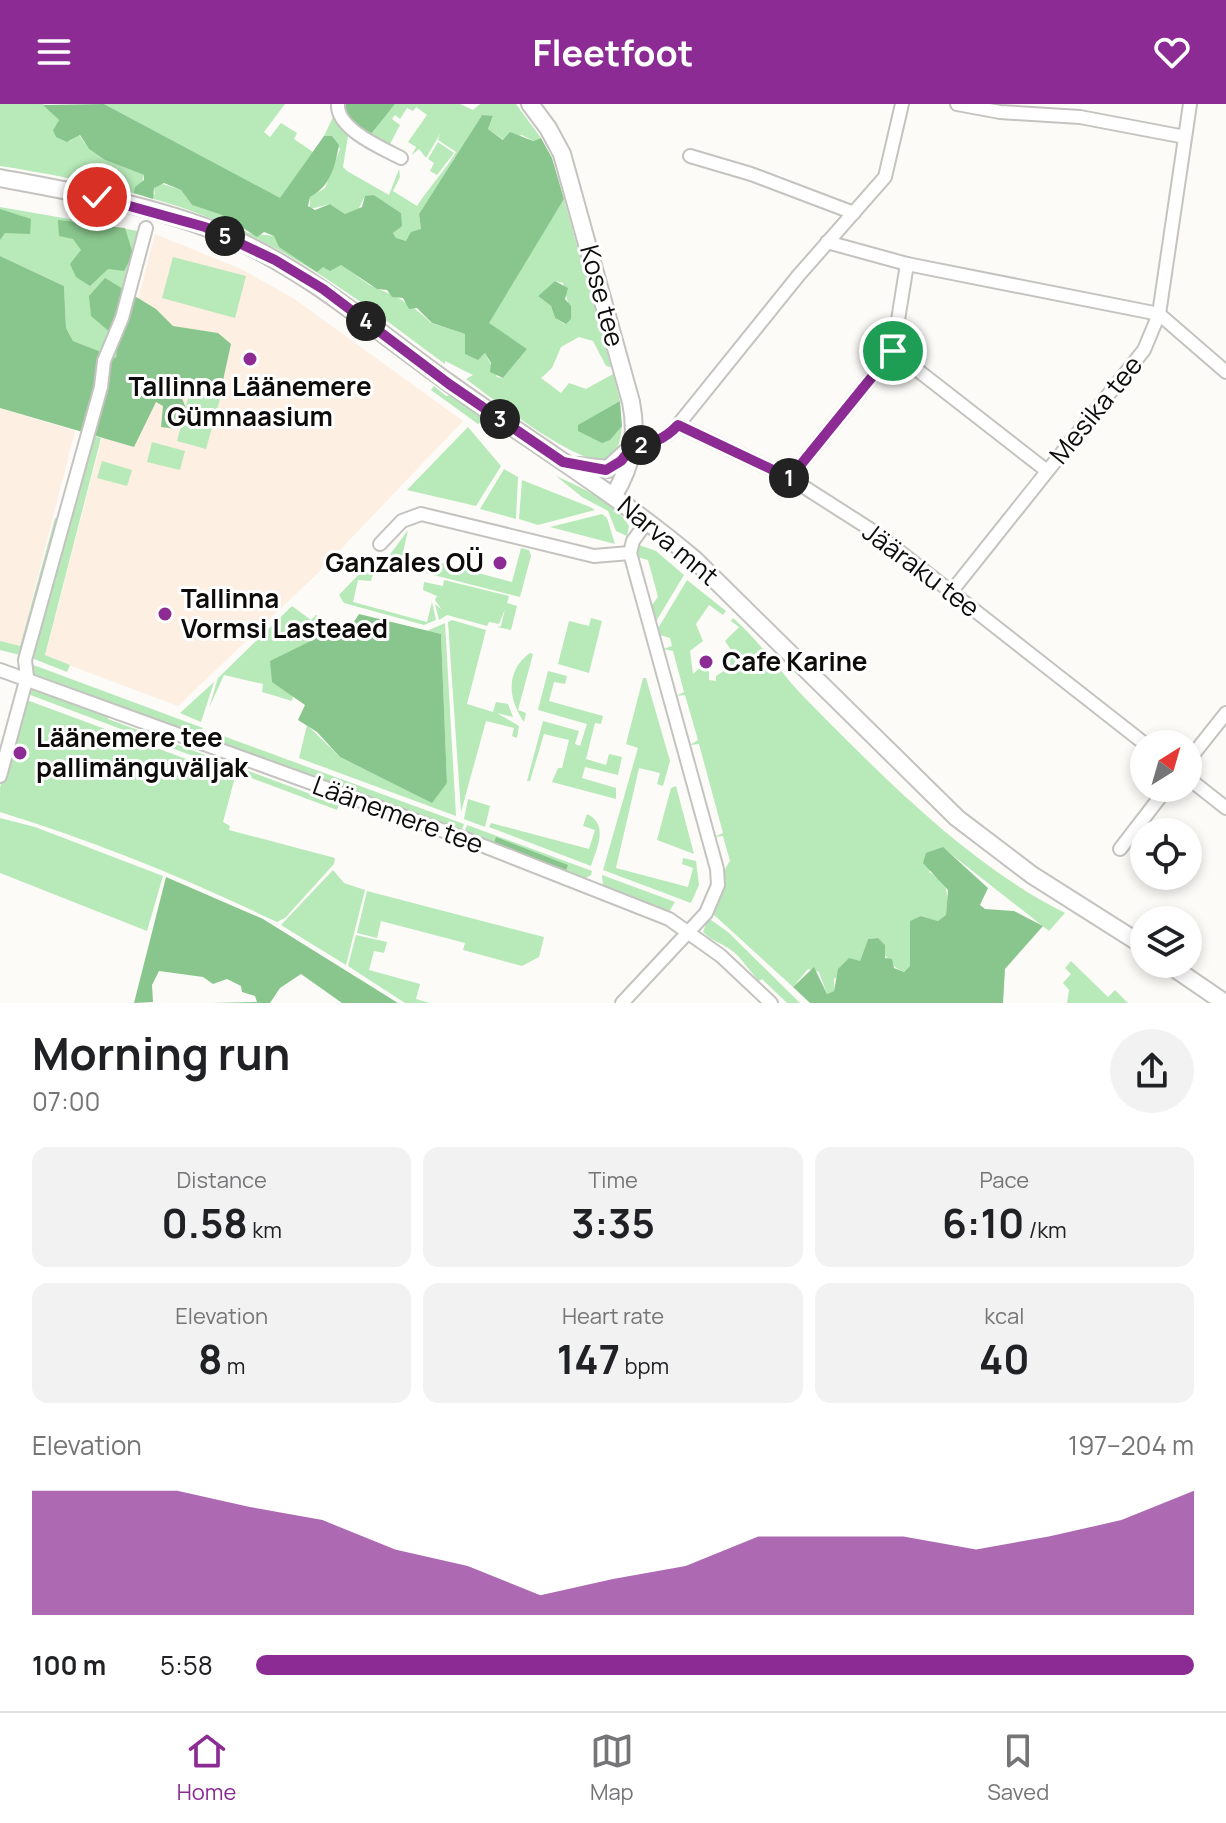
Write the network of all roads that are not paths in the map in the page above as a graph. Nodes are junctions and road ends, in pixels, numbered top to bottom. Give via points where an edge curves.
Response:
1 (338, 104) edge
2 (530, 104) edge
3 (902, 104) edge
4 (957, 104) edge
5 (1190, 104) edge
6 (1185, 137) junction
7 (690, 156) dead end
8 (401, 158) dead end
9 (0, 178) edge
10 (854, 213) junction
11 (146, 228) dead end
12 (827, 242) junction
13 (907, 264) junction
14 (1159, 314) junction
15 (893, 351) junction
16 (1226, 372) edge
17 (678, 425) junction
18 (634, 445) junction
19 (563, 462) junction
20 (1047, 471) junction
21 (790, 478) junction
22 (614, 495) junction
23 (648, 520) junction
24 (380, 544) dead end
25 (630, 553) junction
26 (951, 592) junction
27 (0, 670) edge
28 (27, 677) junction
29 (1226, 713) edge
30 (1130, 732) edge
31 (1202, 743) edge
32 (0, 776) edge
33 (1202, 789) edge
34 (1156, 802) edge
35 (1226, 808) edge
36 (1120, 849) dead end
37 (690, 931) junction
38 (1130, 937) edge
39 (1188, 978) edge
40 (1200, 978) edge
41 (1226, 994) edge
42 (622, 1003) edge
43 (771, 1003) edge
44 (1225, 1003) edge

1 - 8 street via 339,115 348,124
2 - 18 main road, Kose tee via 554,138 566,168 631,402
3 - 10 street via 887,172
4 - 6 street via 1080,117
5 - 6 street, Mesika tee
6 - 14 street, Mesika tee
7 - 10 street
9 - 19 main road, Narva mnt via 149,210 239,241 323,289
10 - 12 street
11 - 28 street via 122,318 104,361 25,660
12 - 13 street
12 - 17 street
13 - 14 street
13 - 15 street
14 - 16 street
14 - 20 street, Mesika tee via 1144,350
15 - 20 street
15 - 21 street
17 - 18 street via 657,440
17 - 21 street, Jääraku tee
18 - 19 main road via 606,470
18 - 22 main road, Kose tee
19 - 22 main road, Narva mnt
20 - 26 street, Mesika tee
21 - 26 street, Jääraku tee via 876,533
22 - 23 main road, Narva mnt
23 - 25 street
23 - 38 main road, Narva mnt via 957,818 1032,875
24 - 25 street via 402,521 421,514 594,556
25 - 37 street via 717,869 715,899
26 - 30 street, Jääraku tee
27 - 28 street, Läänemere tee
28 - 32 street
28 - 37 street, Läänemere tee via 466,839
29 - 31 street
33 - 35 street
34 - 36 street
37 - 42 street
37 - 43 street, Läänemere tee
39 - 44 main road
40 - 41 main road

